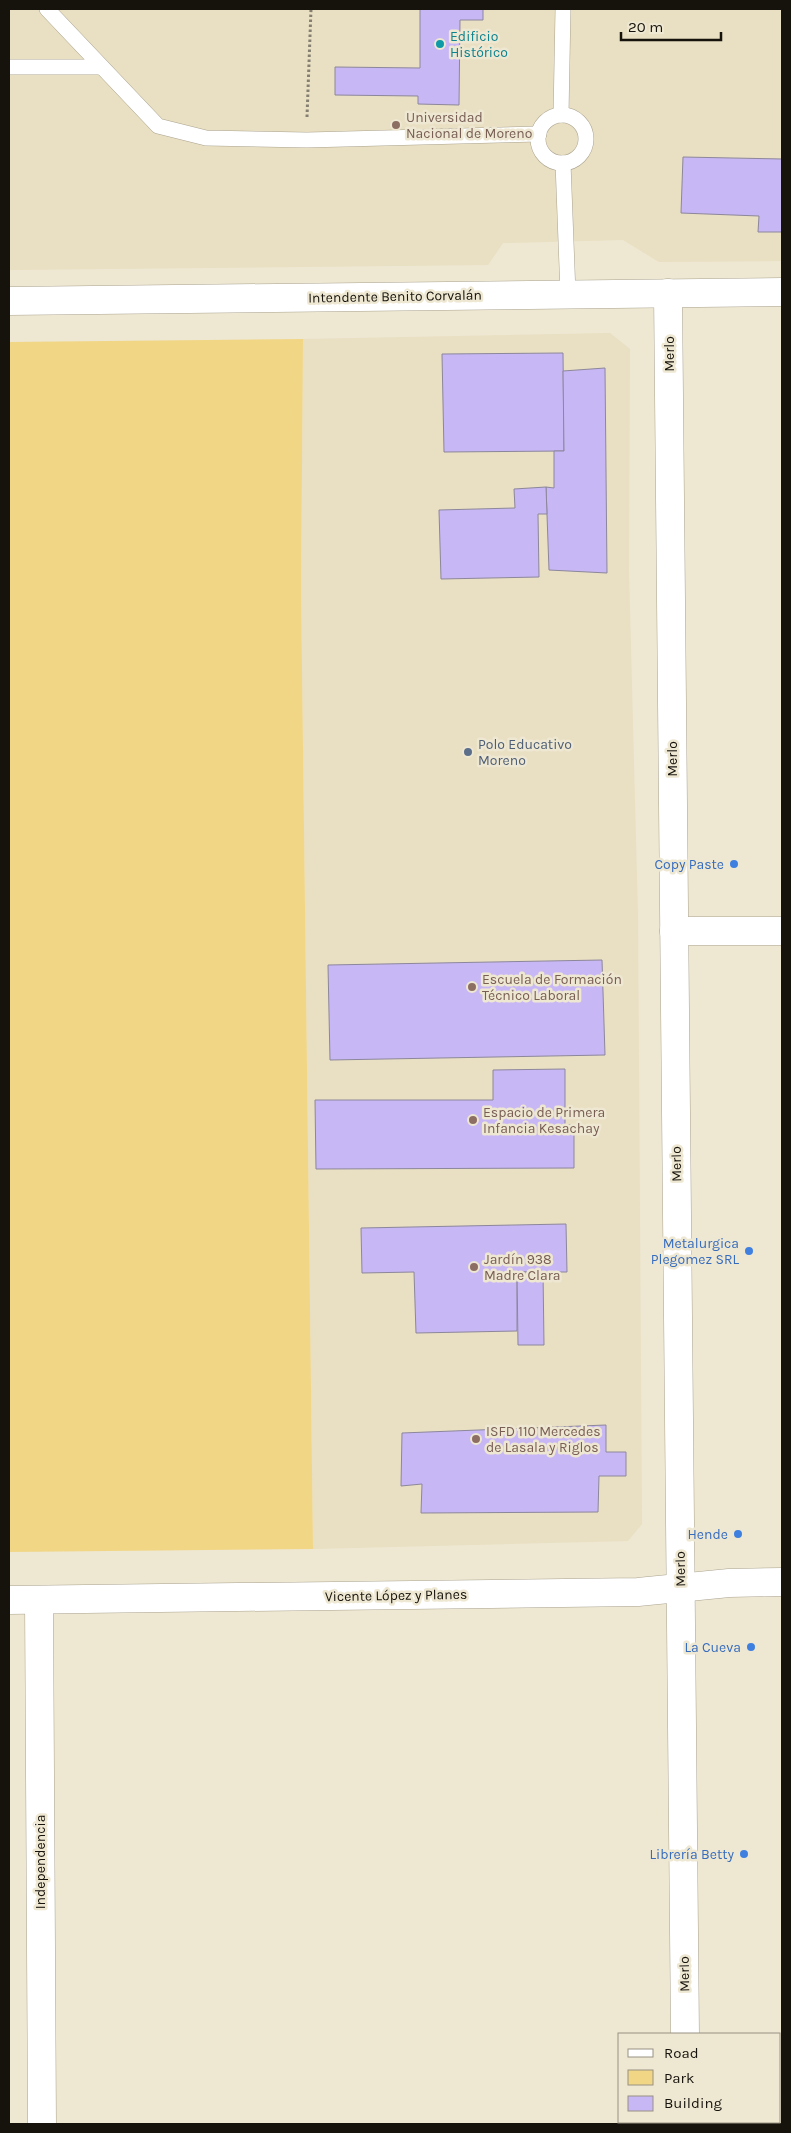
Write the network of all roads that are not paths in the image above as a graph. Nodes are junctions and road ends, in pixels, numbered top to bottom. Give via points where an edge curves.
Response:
1 (47, 9) edge
2 (563, 9) edge
3 (9, 67) edge
4 (100, 67) junction
5 (561, 115) junction
6 (539, 134) junction
7 (563, 163) junction
8 (782, 292) edge
9 (668, 293) junction
10 (568, 294) junction
11 (9, 301) edge
12 (782, 931) edge
13 (674, 932) junction
14 (782, 1582) edge
15 (681, 1588) junction
16 (9, 1600) edge
17 (39, 1600) junction
18 (685, 2033) edge
19 (42, 2124) edge

1 - 4 lane
2 - 5 lane
3 - 4 lane
4 - 6 lane via 158,126 206,138 307,140
5 - 6 lane via 551,117
5 - 7 lane via 581,123 586,133 582,154
6 - 7 lane via 539,145 544,155
7 - 10 lane
8 - 9 street, Intendente Benito Corvalán
9 - 10 street, Intendente Benito Corvalán
9 - 13 street, Merlo
10 - 11 street, Intendente Benito Corvalán
12 - 13 street
13 - 15 street, Merlo
14 - 15 street, Vicente López y Planes
15 - 17 street, Vicente López y Planes via 638,1592
15 - 18 street, Merlo
16 - 17 street, Vicente López y Planes
17 - 19 street, Independencia

